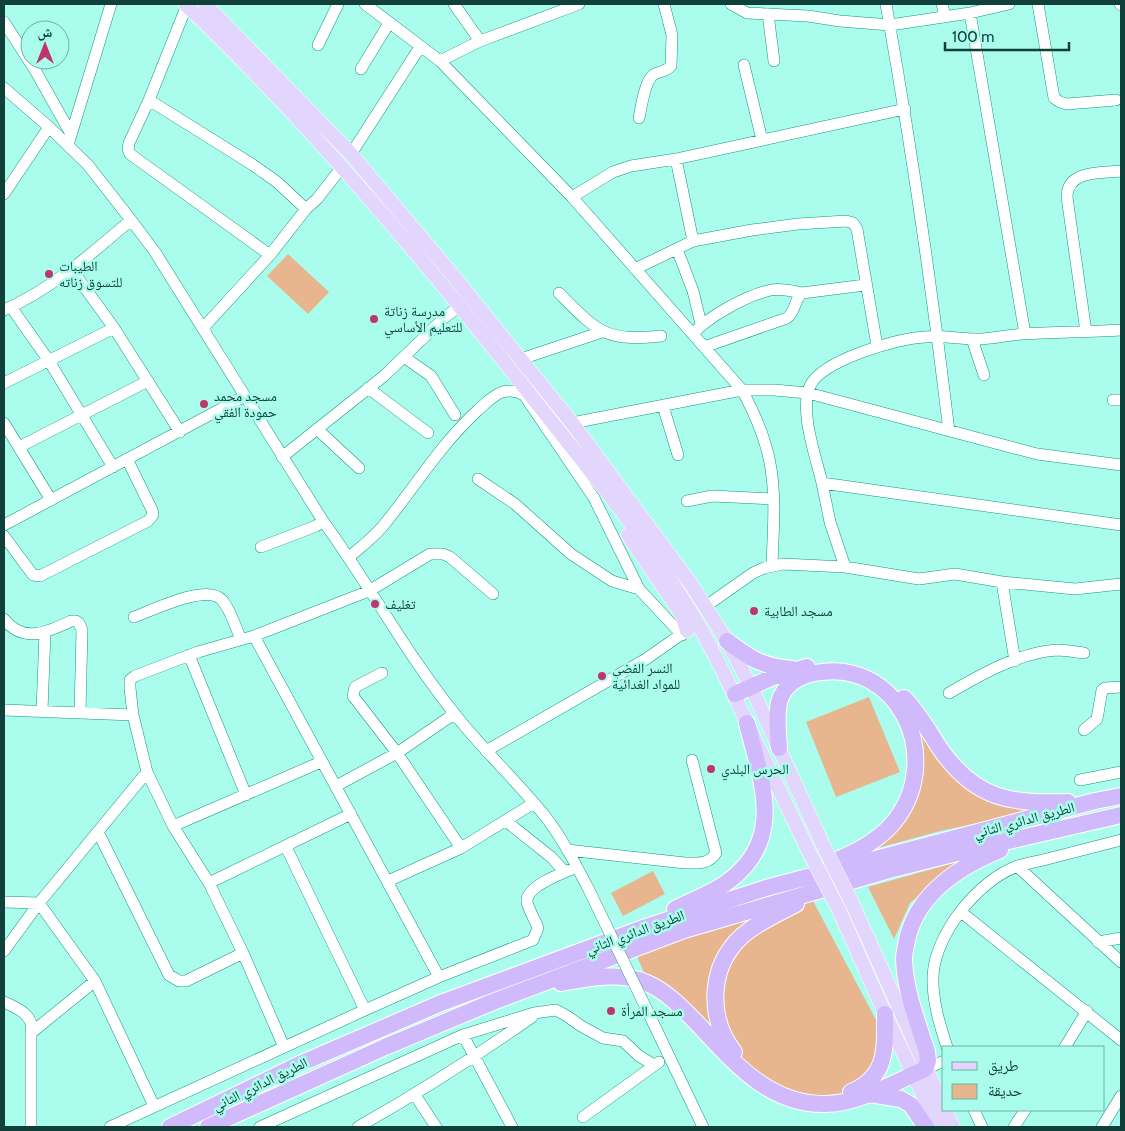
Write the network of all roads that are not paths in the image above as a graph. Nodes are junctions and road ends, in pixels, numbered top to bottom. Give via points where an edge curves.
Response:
1 (111, 4) edge
2 (205, 4) edge
3 (338, 4) edge
4 (365, 4) edge
5 (454, 4) edge
6 (579, 4) edge
7 (664, 4) edge
8 (731, 4) edge
9 (886, 4) edge
10 (942, 4) edge
11 (1009, 4) edge
12 (1038, 4) edge
13 (186, 5) edge
14 (970, 13) junction
15 (768, 14) junction
16 (945, 16) junction
17 (4, 22) edge
18 (389, 23) junction
19 (890, 25) junction
20 (480, 41) junction
21 (318, 45) dead end
22 (420, 47) junction
23 (244, 53) junction
24 (440, 61) junction
25 (774, 61) dead end
26 (744, 65) dead end
27 (361, 69) dead end
28 (6, 94) edge
29 (149, 100) junction
30 (1116, 100) dead end
31 (905, 109) junction
32 (638, 118) dead end
33 (49, 127) junction
34 (71, 134) junction
35 (762, 140) junction
36 (68, 145) junction
37 (351, 154) junction
38 (676, 159) junction
39 (342, 167) junction
40 (1121, 171) edge
41 (4, 194) edge
42 (572, 196) junction
43 (306, 209) junction
44 (131, 220) junction
45 (693, 242) junction
46 (677, 250) junction
47 (270, 255) junction
48 (635, 269) junction
49 (72, 270) junction
50 (865, 285) junction
51 (559, 293) dead end
52 (802, 293) junction
53 (460, 306) junction
54 (8, 308) edge
55 (701, 324) junction
56 (485, 326) junction
57 (114, 328) junction
58 (202, 328) junction
59 (1121, 330) edge
60 (602, 332) junction
61 (1086, 332) junction
62 (693, 334) junction
63 (1025, 334) junction
64 (662, 336) dead end
65 (938, 336) junction
66 (972, 339) junction
67 (877, 346) junction
68 (704, 347) junction
69 (404, 357) junction
70 (521, 359) junction
71 (49, 361) junction
72 (984, 375) dead end
73 (148, 380) junction
74 (4, 383) edge
75 (368, 388) junction
76 (742, 390) junction
77 (808, 393) junction
78 (245, 396) junction
79 (663, 406) junction
80 (455, 415) dead end
81 (82, 416) junction
82 (4, 423) edge
83 (572, 423) junction
84 (317, 429) junction
85 (949, 431) junction
86 (180, 432) junction
87 (428, 433) dead end
88 (19, 448) junction
89 (678, 454) dead end
90 (282, 457) junction
91 (127, 459) junction
92 (1121, 466) edge
93 (113, 467) junction
94 (359, 468) dead end
95 (478, 479) dead end
96 (822, 483) junction
97 (773, 499) junction
98 (51, 500) junction
99 (687, 501) dead end
100 (323, 521) junction
101 (4, 525) edge
102 (1121, 525) edge
103 (4, 536) edge
104 (261, 547) dead end
105 (349, 557) junction
106 (772, 566) junction
107 (844, 567) junction
108 (1002, 582) junction
109 (1121, 584) edge
110 (638, 589) junction
111 (369, 591) junction
112 (492, 594) dead end
113 (706, 606) junction
114 (134, 617) dead end
115 (5, 626) edge
116 (688, 629) junction
117 (44, 633) junction
118 (254, 636) junction
119 (241, 639) junction
120 (727, 641) junction
121 (1084, 652) dead end
122 (189, 655) junction
123 (1015, 661) junction
124 (794, 669) junction
125 (382, 673) dead end
126 (751, 686) junction
127 (1121, 687) edge
128 (949, 693) dead end
129 (735, 694) junction
130 (4, 710) edge
131 (42, 711) junction
132 (80, 712) junction
133 (454, 714) junction
134 (133, 715) junction
135 (747, 723) junction
136 (1084, 730) dead end
137 (779, 748) junction
138 (486, 751) junction
139 (397, 753) junction
140 (692, 760) dead end
141 (321, 762) junction
142 (147, 772) junction
143 (1121, 772) edge
144 (1080, 780) dead end
145 (336, 786) junction
146 (246, 795) junction
147 (1121, 796) edge
148 (1095, 801) junction
149 (534, 803) junction
150 (351, 814) junction
151 (1121, 815) edge
152 (506, 821) junction
153 (1092, 821) junction
154 (174, 826) junction
155 (98, 832) junction
156 (1121, 840) edge
157 (286, 847) junction
158 (461, 848) junction
159 (567, 850) junction
160 (576, 866) junction
161 (1017, 866) junction
162 (565, 872) junction
163 (388, 880) junction
164 (209, 883) junction
165 (835, 886) junction
166 (766, 888) junction
167 (4, 902) edge
168 (39, 903) junction
169 (961, 912) junction
170 (646, 927) junction
171 (1121, 938) edge
172 (1098, 942) junction
173 (5, 946) edge
174 (243, 953) junction
175 (1121, 962) edge
176 (439, 978) junction
177 (95, 981) junction
178 (523, 990) junction
179 (4, 1002) edge
180 (365, 1010) junction
181 (1087, 1011) junction
182 (539, 1012) junction
183 (885, 1014) junction
184 (31, 1033) junction
185 (463, 1035) junction
186 (1121, 1040) edge
187 (284, 1046) junction
188 (948, 1046) edge
189 (1065, 1046) edge
190 (668, 1055) junction
191 (476, 1056) junction
192 (942, 1062) edge
193 (654, 1065) junction
194 (920, 1072) junction
195 (870, 1094) junction
196 (415, 1095) junction
197 (1121, 1096) edge
198 (154, 1106) junction
199 (942, 1106) edge
200 (945, 1111) edge
201 (974, 1111) edge
202 (1024, 1111) edge
203 (583, 1117) dead end
204 (32, 1127) edge
205 (110, 1127) edge
206 (170, 1127) edge
207 (208, 1127) edge
208 (260, 1127) edge
209 (358, 1127) edge
210 (436, 1127) edge
211 (512, 1127) edge
212 (703, 1127) edge
213 (926, 1127) edge
214 (938, 1127) edge
215 (953, 1127) edge
216 (982, 1127) edge
217 (1014, 1127) edge
218 (1102, 1127) edge

1 - 34 street
2 - 23 main road
3 - 21 street
4 - 18 street
5 - 20 street
6 - 20 street
7 - 32 street via 672,36 671,66 654,74 648,81
8 - 15 street via 746,13
9 - 19 street
10 - 16 street
11 - 14 street
12 - 30 street via 1054,98 1067,104
13 - 23 main road
13 - 29 street
14 - 16 street
14 - 63 street
15 - 19 street
15 - 25 street
16 - 19 street
17 - 34 street
18 - 22 street
18 - 27 street
19 - 31 street
20 - 24 street
22 - 24 street
22 - 37 street
23 - 37 main road
23 - 39 main road
24 - 42 street
26 - 35 street
28 - 33 street
29 - 43 street via 253,165
29 - 47 street via 129,143 130,154
31 - 35 street
31 - 65 street
33 - 36 street
33 - 41 street
34 - 36 street
35 - 38 street
36 - 44 street
37 - 56 main road
38 - 42 street via 613,172
38 - 45 street
39 - 43 street
39 - 53 main road
40 - 61 street via 1080,176 1068,189
42 - 48 street
43 - 47 street
44 - 49 street
44 - 58 street
45 - 46 street
45 - 50 street via 752,230 846,221 857,229
46 - 48 street
46 - 55 street via 693,291
47 - 58 street
48 - 62 street
49 - 54 street via 42,291
49 - 57 street
50 - 52 street
50 - 67 street
51 - 60 street
52 - 55 street via 772,290 730,306
52 - 68 street via 787,318
53 - 56 main road
53 - 69 street
54 - 71 street
55 - 62 street
56 - 70 main road
56 - 116 main road via 665,572
57 - 71 street
57 - 73 street
58 - 78 street
59 - 61 street
60 - 64 street via 622,338
60 - 70 street
61 - 63 street
62 - 68 street
63 - 66 street
65 - 66 street
65 - 67 street
65 - 85 street
66 - 72 street
67 - 77 street via 819,374
68 - 76 street
69 - 75 street
69 - 80 street via 431,376
70 - 83 main road
71 - 74 street
71 - 81 street
73 - 81 street
73 - 86 street
75 - 84 street
75 - 87 street
76 - 77 street
76 - 79 street
76 - 97 street via 767,449
77 - 85 street
77 - 96 street via 807,411
78 - 86 street
78 - 90 street
79 - 83 street
79 - 89 street
81 - 88 street
81 - 93 street
82 - 88 street
83 - 113 main road
84 - 90 street
84 - 94 street
85 - 92 street via 1037,454
86 - 91 street
88 - 98 street
90 - 100 street
91 - 93 street
91 - 103 street via 152,510 153,515 148,520 40,576 33,575
93 - 98 street
95 - 110 street via 515,504 571,554 612,582
96 - 102 street
96 - 107 street
97 - 99 street via 712,496
97 - 106 street
98 - 101 street
100 - 104 street
100 - 105 street
105 - 110 street via 382,527 468,420 491,398 513,391 524,395 594,498
105 - 111 street
106 - 107 street
106 - 113 street via 753,574
107 - 108 street via 919,579 955,574
108 - 109 street via 1075,589
108 - 123 street
110 - 116 street
111 - 112 street via 436,553 450,557
111 - 118 street
111 - 133 street
113 - 120 main road
114 - 119 street via 193,596 212,594 223,600
115 - 117 street via 19,633
116 - 129 main road
116 - 138 street via 646,659
117 - 131 street
117 - 132 street via 72,621 80,625
118 - 119 street
118 - 141 street
119 - 122 street
120 - 124 highway via 766,666
120 - 126 main road
121 - 123 street via 1057,650
122 - 134 street via 132,678
122 - 146 street
123 - 128 street via 982,674
124 - 126 highway
124 - 148 highway via 841,664 867,671 892,686 910,704 955,769 972,784 992,794 1036,804
125 - 139 street via 355,686 353,696
126 - 129 highway
126 - 137 main road
127 - 136 street via 1102,690 1097,718
129 - 135 main road
130 - 131 street
131 - 132 street
132 - 134 street
133 - 138 street
133 - 139 street
134 - 142 street
135 - 170 highway via 766,804 765,823 756,850 726,883
135 - 183 main road, bridge via 839,910
137 - 166 highway via 780,702 786,688 796,678 807,674 841,671 862,676 881,687 898,703 910,724 916,759 909,798 897,819 879,836 845,857
137 - 194 main road, bridge via 852,903
138 - 149 street
139 - 145 street
139 - 158 street
140 - 159 street via 716,853 710,860 700,864 685,863
141 - 145 street
141 - 146 street
142 - 154 street
142 - 155 street
143 - 144 street
145 - 150 street
146 - 154 street
147 - 148 highway, الطريق الدائري الثاني
148 - 166 highway, الطريق الدائري الثاني
149 - 152 street
149 - 159 street
150 - 157 street
150 - 163 street
151 - 153 highway, الطريق الدائري الثاني
152 - 158 street
152 - 162 street
153 - 165 highway, الطريق الدائري الثاني
153 - 194 highway via 998,851 956,871 935,888 919,910 909,932 904,957 907,983 927,1052 928,1061
154 - 164 street
155 - 168 street
155 - 174 street via 166,970 173,978 186,980
156 - 161 street
157 - 164 street
157 - 180 street
158 - 163 street
159 - 160 street
160 - 162 street
160 - 190 street, bridge
161 - 169 street via 986,884
161 - 172 street
162 - 176 street via 529,892 527,903 538,928 532,940
163 - 176 street
164 - 174 street
165 - 178 highway, الطريق الدائري الثاني via 684,930
165 - 183 highway via 753,927 741,937 722,964 716,982 718,1024 739,1059 759,1075 794,1092 827,1097 859,1089 878,1071 885,1050
166 - 170 highway, الطريق الدائري الثاني
167 - 168 street
168 - 173 street
168 - 177 street
169 - 181 street
169 - 188 street via 935,959 933,978 935,1000
170 - 206 highway, الطريق الدائري الثاني via 432,1007
171 - 172 street
172 - 175 street
174 - 187 street
176 - 180 street
177 - 184 street
177 - 198 street
178 - 195 highway via 606,976 639,980 674,1000 740,1069 774,1092 793,1099 826,1104
178 - 207 highway, الطريق الدائري الثاني via 368,1054
179 - 184 street via 27,1016
180 - 187 street
181 - 186 street
181 - 189 street
182 - 185 street
182 - 191 street
182 - 193 street via 556,1010 604,1038 623,1041
183 - 194 main road
184 - 204 street
185 - 191 street
185 - 208 street
187 - 198 street
190 - 193 street
190 - 212 street
191 - 196 street
191 - 211 street
192 - 194 street
193 - 203 street
194 - 195 highway
194 - 199 main road
194 - 214 main road
195 - 213 highway via 901,1099 912,1105
196 - 209 street
196 - 210 street
197 - 218 street
198 - 205 street
200 - 215 main road
201 - 216 street
202 - 217 street

